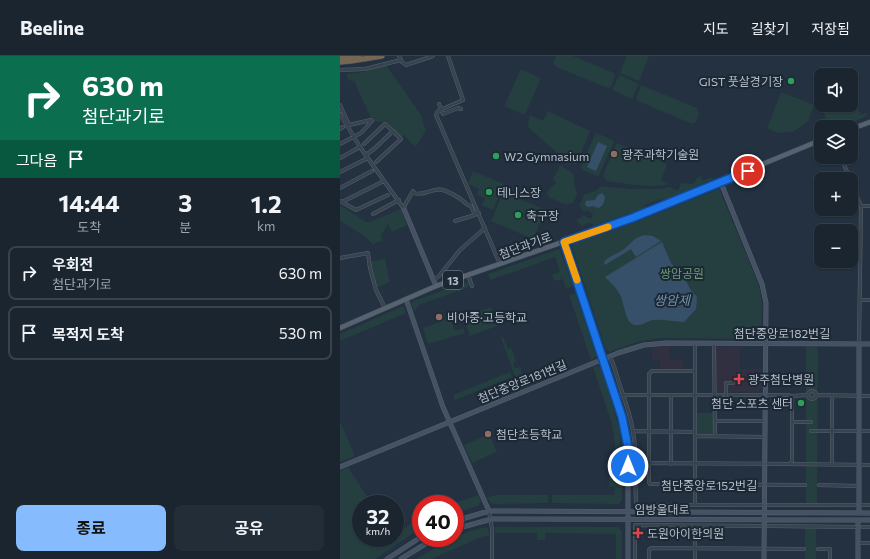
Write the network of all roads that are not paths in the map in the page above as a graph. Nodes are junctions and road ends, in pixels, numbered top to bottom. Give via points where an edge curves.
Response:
1 (359, 56) edge
2 (399, 56) edge
3 (433, 56) edge
4 (448, 56) edge
5 (340, 58) edge
6 (381, 58) edge
7 (401, 60) junction
8 (340, 62) edge
9 (384, 64) junction
10 (340, 70) edge
11 (439, 104) dead end
12 (340, 105) edge
13 (441, 109) junction
14 (461, 109) dead end
15 (340, 114) edge
16 (870, 122) edge
17 (858, 126) edge
18 (392, 131) junction
19 (353, 137) junction
20 (814, 143) edge
21 (340, 144) edge
22 (364, 144) dead end
23 (360, 147) junction
24 (367, 157) junction
25 (340, 158) edge
26 (376, 162) dead end
27 (372, 171) dead end
28 (340, 172) edge
29 (384, 181) junction
30 (721, 183) junction
31 (340, 188) edge
32 (420, 194) junction
33 (388, 195) dead end
34 (858, 199) edge
35 (399, 200) junction
36 (341, 201) edge
37 (408, 201) junction
38 (861, 206) junction
39 (870, 206) edge
40 (404, 209) junction
41 (474, 213) junction
42 (479, 213) junction
43 (373, 214) dead end
44 (455, 221) dead end
45 (480, 225) dead end
46 (484, 229) junction
47 (564, 242) junction
48 (340, 258) edge
49 (500, 264) junction
50 (468, 275) junction
51 (434, 280) junction
52 (436, 286) junction
53 (472, 286) dead end
54 (406, 299) junction
55 (860, 300) junction
56 (870, 300) edge
57 (385, 308) junction
58 (340, 328) edge
59 (695, 343) junction
60 (714, 343) junction
61 (765, 344) junction
62 (859, 344) junction
63 (870, 344) edge
64 (611, 359) dead end
65 (603, 360) junction
66 (695, 372) junction
67 (734, 383) dead end
68 (615, 395) junction
69 (623, 395) junction
70 (649, 395) junction
71 (671, 395) junction
72 (695, 395) junction
73 (715, 395) junction
74 (765, 395) junction
75 (808, 395) junction
76 (816, 395) junction
77 (791, 396) junction
78 (832, 396) junction
79 (858, 396) junction
80 (870, 396) edge
81 (726, 398) dead end
82 (715, 420) junction
83 (765, 421) junction
84 (450, 422) junction
85 (792, 422) junction
86 (811, 422) dead end
87 (634, 431) junction
88 (811, 431) dead end
89 (831, 431) junction
90 (858, 431) junction
91 (870, 431) edge
92 (649, 432) junction
93 (671, 432) junction
94 (695, 432) junction
95 (695, 436) junction
96 (715, 436) junction
97 (765, 437) junction
98 (628, 463) junction
99 (649, 464) junction
100 (671, 464) junction
101 (695, 464) junction
102 (789, 464) junction
103 (832, 464) junction
104 (765, 465) junction
105 (858, 465) junction
106 (870, 465) edge
107 (340, 467) edge
108 (695, 485) junction
109 (764, 485) junction
110 (805, 485) dead end
111 (819, 485) dead end
112 (858, 486) junction
113 (695, 505) junction
114 (762, 505) dead end
115 (768, 505) dead end
116 (855, 505) dead end
117 (862, 505) dead end
118 (870, 505) edge
119 (489, 511) junction
120 (511, 511) junction
121 (602, 511) junction
122 (628, 511) junction
123 (650, 511) junction
124 (764, 511) junction
125 (870, 512) edge
126 (858, 513) junction
127 (464, 518) edge
128 (511, 518) junction
129 (602, 518) junction
130 (492, 519) junction
131 (628, 519) junction
132 (650, 519) junction
133 (764, 519) junction
134 (858, 520) junction
135 (870, 520) edge
136 (695, 526) junction
137 (761, 526) dead end
138 (768, 526) dead end
139 (464, 527) edge
140 (855, 527) dead end
141 (862, 527) dead end
142 (870, 527) edge
143 (412, 543) edge
144 (858, 543) junction
145 (870, 543) edge
146 (420, 547) edge
147 (695, 548) junction
148 (764, 548) junction
149 (804, 549) dead end
150 (818, 549) dead end
151 (388, 559) edge
152 (401, 559) edge
153 (492, 559) edge
154 (628, 559) edge
155 (635, 559) edge
156 (649, 559) edge
157 (695, 559) edge
158 (764, 559) edge
159 (830, 559) edge
160 (858, 559) edge

1 - 5 highway
2 - 7 street
3 - 7 street via 410,65 404,64
4 - 13 street via 463,100
6 - 8 highway
6 - 9 street
7 - 9 street
9 - 10 street via 365,69
11 - 13 street
12 - 19 street via 349,125 371,121 361,133
13 - 14 street via 443,114
13 - 42 street via 436,116
15 - 19 street
16 - 17 main road
18 - 22 street via 385,124
18 - 24 street via 367,154
18 - 26 street via 401,139
19 - 21 street
19 - 23 street
20 - 30 main road, 첨단과기로 / 13
23 - 24 street
23 - 25 street
24 - 28 street
24 - 29 street
27 - 31 street
29 - 35 street
29 - 36 street
30 - 47 main road, 첨단과기로 / 13
30 - 61 street via 762,284 766,302
32 - 37 street
32 - 37 street via 415,194 413,190
32 - 41 street via 442,190 471,206
33 - 36 street via 356,210
34 - 38 street
35 - 40 street
35 - 43 street
37 - 40 street
38 - 39 street
38 - 55 street
40 - 51 street
41 - 42 street
41 - 44 street via 475,215
42 - 46 street
45 - 46 street
46 - 49 street
46 - 51 street via 460,250
47 - 49 main road, 첨단과기로 / 13
47 - 65 street
48 - 57 street via 368,253 373,281
49 - 50 main road, 첨단과기로 / 13
50 - 52 main road, 첨단과기로 / 13
50 - 53 street
51 - 52 street
52 - 54 main road, 첨단과기로 / 13
54 - 57 main road, 첨단과기로 / 13
54 - 84 street
55 - 56 street
55 - 62 street
57 - 58 main road, 첨단과기로 / 13
59 - 60 street, 첨단중앙로182번길
59 - 65 street, 첨단중앙로182번길 via 644,345
59 - 66 street
60 - 61 street, 첨단중앙로182번길
60 - 73 street
61 - 62 street, 첨단중앙로182번길
61 - 74 street
62 - 63 street, 첨단중앙로182번길
62 - 79 street
64 - 69 street
65 - 68 street
65 - 84 street, 첨단중앙로181번길
66 - 70 street, 첨단중앙로152번길 via 650,372
66 - 72 street
67 - 81 street, bridge via 726,383
68 - 69 street
68 - 98 street via 625,431
69 - 70 street
69 - 87 street
70 - 71 street
70 - 92 street, 첨단중앙로152번길
71 - 72 street
71 - 93 street, 첨단중앙로152번길
72 - 73 street
72 - 94 street, 첨단중앙로152번길
73 - 74 street
73 - 82 street
74 - 77 street
74 - 83 street
75 - 76 street via 812,399
75 - 76 street via 811,390 815,391
75 - 77 street
76 - 78 street
77 - 85 street
78 - 79 street
78 - 89 street
79 - 80 street
79 - 90 street
82 - 83 street
82 - 96 street
83 - 97 street
84 - 107 street, 첨단중앙로181번길
84 - 119 street
85 - 86 street
85 - 102 street via 792,461
87 - 92 street
87 - 113 street via 636,504
88 - 89 street
89 - 90 street
89 - 103 street
90 - 91 street
90 - 105 street
92 - 93 street
92 - 99 street, 첨단중앙로152번길
93 - 94 street
93 - 100 street, 첨단중앙로152번길
94 - 95 street, 첨단중앙로152번길
95 - 96 street
95 - 101 street, 첨단중앙로152번길
96 - 97 street
97 - 104 street
98 - 99 street, 첨단중앙로152번길
98 - 122 street
99 - 100 street, 첨단중앙로152번길
99 - 108 street, 첨단중앙로152번길 via 650,484
100 - 101 street, 첨단중앙로152번길
101 - 104 street, 첨단중앙로152번길
101 - 108 street
102 - 103 street, 첨단중앙로152번길
102 - 104 street, 첨단중앙로152번길
103 - 105 street, 첨단중앙로152번길
104 - 109 street
105 - 106 street, 첨단중앙로152번길
105 - 112 street
108 - 109 street, 첨단중앙로152번길
108 - 113 street
109 - 110 street, 첨단중앙로152번길
109 - 124 street
111 - 112 street
112 - 126 street
113 - 114 street
115 - 116 street
117 - 118 street
119 - 120 street, 임방울대로
119 - 127 street, 임방울대로
119 - 130 street
120 - 121 street, 임방울대로
120 - 128 street via 507,514 508,518
121 - 122 street, 임방울대로
121 - 129 street via 607,515
122 - 123 street, 임방울대로
122 - 131 street
123 - 124 street, 임방울대로
123 - 132 street via 645,515
124 - 126 street, 임방울대로
124 - 133 street
125 - 126 street, 임방울대로
128 - 129 street, 임방울대로
128 - 130 street, 임방울대로
129 - 131 street, 임방울대로
130 - 139 street, 임방울대로
130 - 153 street
131 - 132 street, 임방울대로
131 - 154 street
132 - 133 street, 임방울대로
133 - 134 street, 임방울대로
133 - 148 street
134 - 135 street, 임방울대로
134 - 144 street
136 - 137 street
136 - 147 street
136 - 155 street via 635,526
138 - 140 street
141 - 142 street
143 - 151 street
144 - 145 street
144 - 160 street
146 - 152 street
147 - 148 street
147 - 156 street via 651,548
147 - 157 street
148 - 149 street
148 - 158 street
150 - 159 street via 830,549

